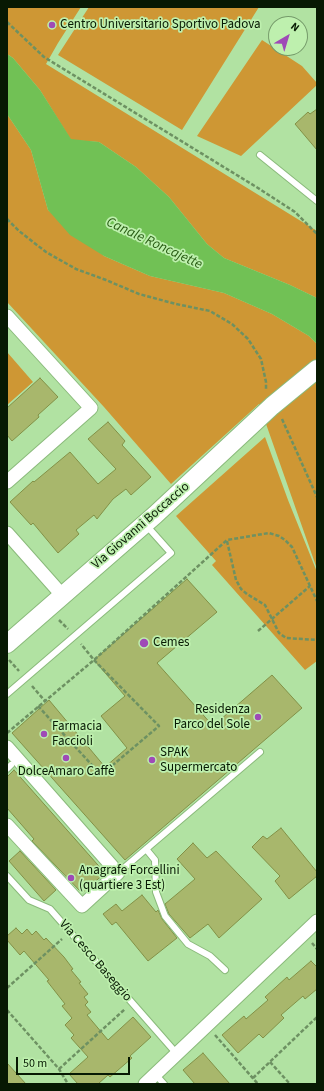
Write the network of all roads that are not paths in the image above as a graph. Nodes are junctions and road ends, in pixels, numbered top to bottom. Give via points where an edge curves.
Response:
1 (260, 155) dead end
2 (317, 201) edge
3 (7, 316) edge
4 (317, 369) edge
5 (7, 482) edge
6 (145, 524) junction
7 (7, 533) edge
8 (62, 595) junction
9 (7, 644) edge
10 (7, 694) edge
11 (7, 747) edge
12 (260, 752) dead end
13 (7, 825) edge
14 (146, 849) junction
15 (118, 873) junction
16 (7, 876) edge
17 (317, 921) edge
18 (225, 970) dead end
19 (177, 1054) junction
20 (155, 1074) junction
21 (145, 1084) edge
22 (164, 1084) edge

1 - 2 lane
3 - 5 street via 91,408
4 - 6 street, Via Giovanni Boccaccio via 273,405
6 - 8 street, Via Giovanni Boccaccio
6 - 10 lane via 171,553
7 - 8 street
8 - 9 street, Via Giovanni Boccaccio
11 - 15 street
12 - 14 lane
13 - 15 street via 82,906
14 - 15 lane
14 - 18 lane via 155,860 156,892 165,916 188,944 210,956
16 - 19 lane, Via Cesco Baseggio via 29,900 50,909
17 - 19 street
19 - 20 street
20 - 21 street
20 - 22 lane

